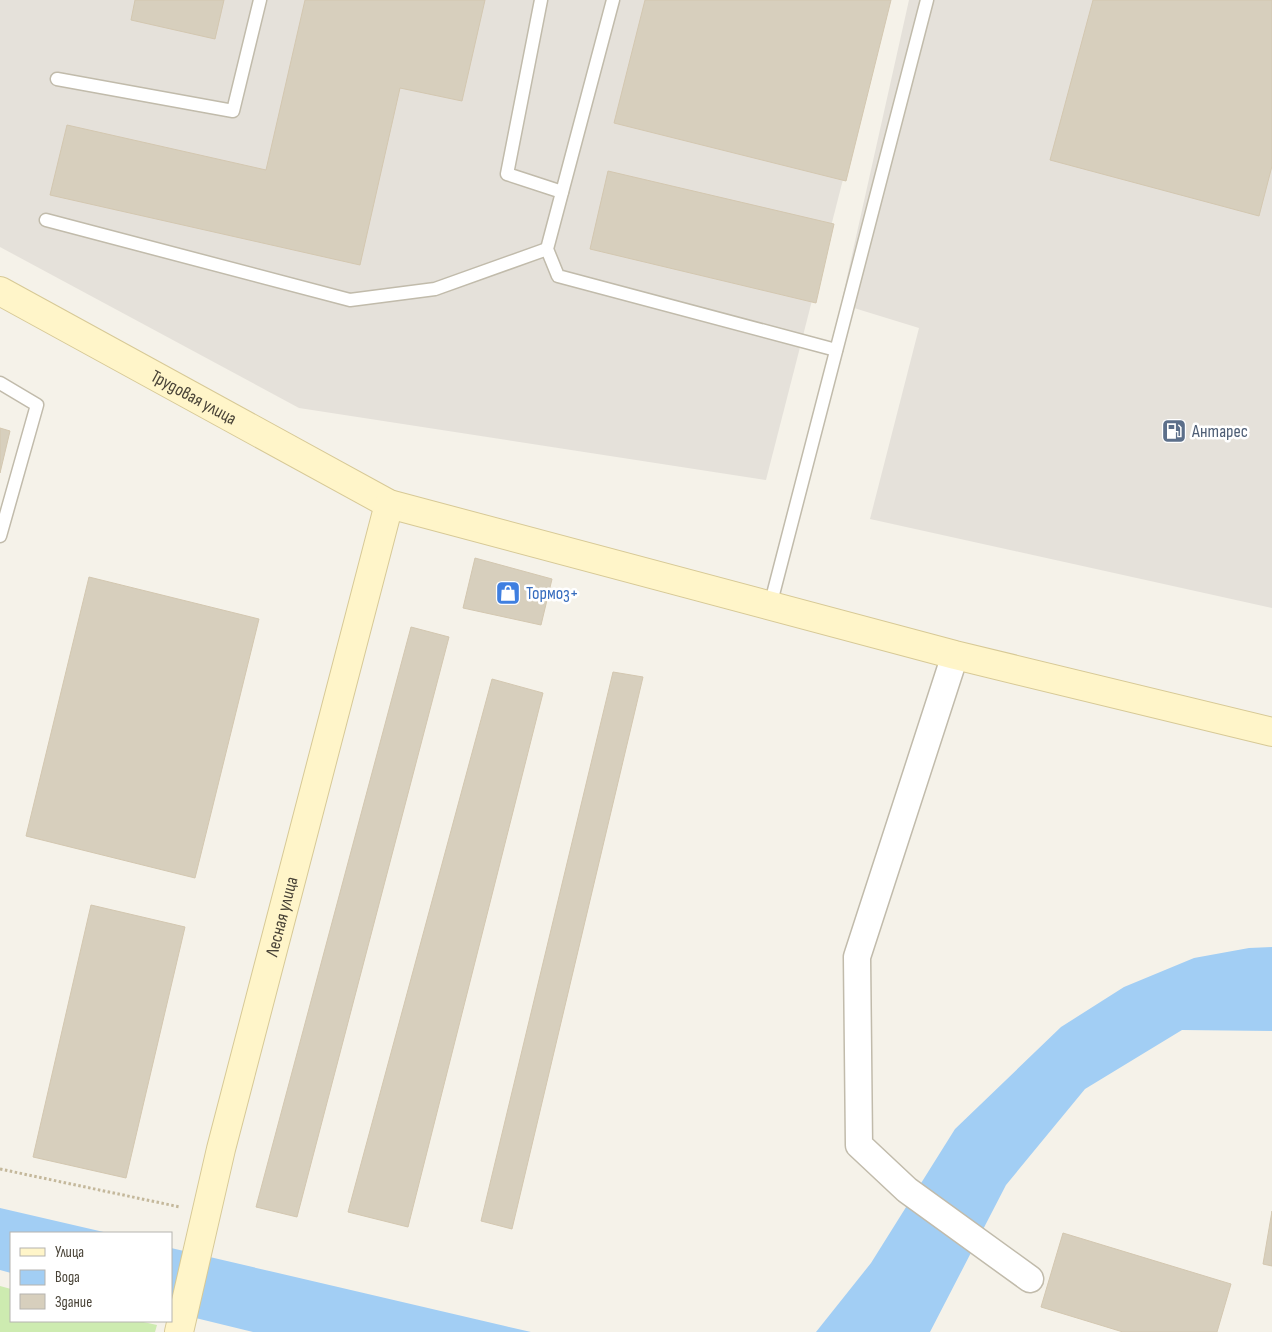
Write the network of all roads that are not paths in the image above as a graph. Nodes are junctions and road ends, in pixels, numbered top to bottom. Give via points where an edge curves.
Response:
1 (260, 0) edge
2 (541, 0) edge
3 (613, 0) edge
4 (927, 0) edge
5 (57, 79) dead end
6 (562, 192) junction
7 (46, 220) dead end
8 (547, 249) junction
9 (0, 291) edge
10 (836, 350) junction
11 (0, 383) edge
12 (390, 504) junction
13 (0, 536) edge
14 (770, 606) junction
15 (955, 655) junction
16 (1272, 732) edge
17 (1030, 1278) dead end
18 (179, 1332) edge

1 - 5 lane via 233,111
2 - 6 lane via 507,174
3 - 6 lane
4 - 10 lane
6 - 8 lane
7 - 8 lane via 350,300 435,289
8 - 10 lane via 558,276
9 - 12 street, Трудовая улица
10 - 14 lane
11 - 13 lane via 38,405
12 - 14 street, Трудовая улица
12 - 18 street, Лесная улица via 206,1213
14 - 15 street, Трудовая улица
15 - 16 street, Трудовая улица
15 - 17 street via 856,957 859,1145 907,1190

